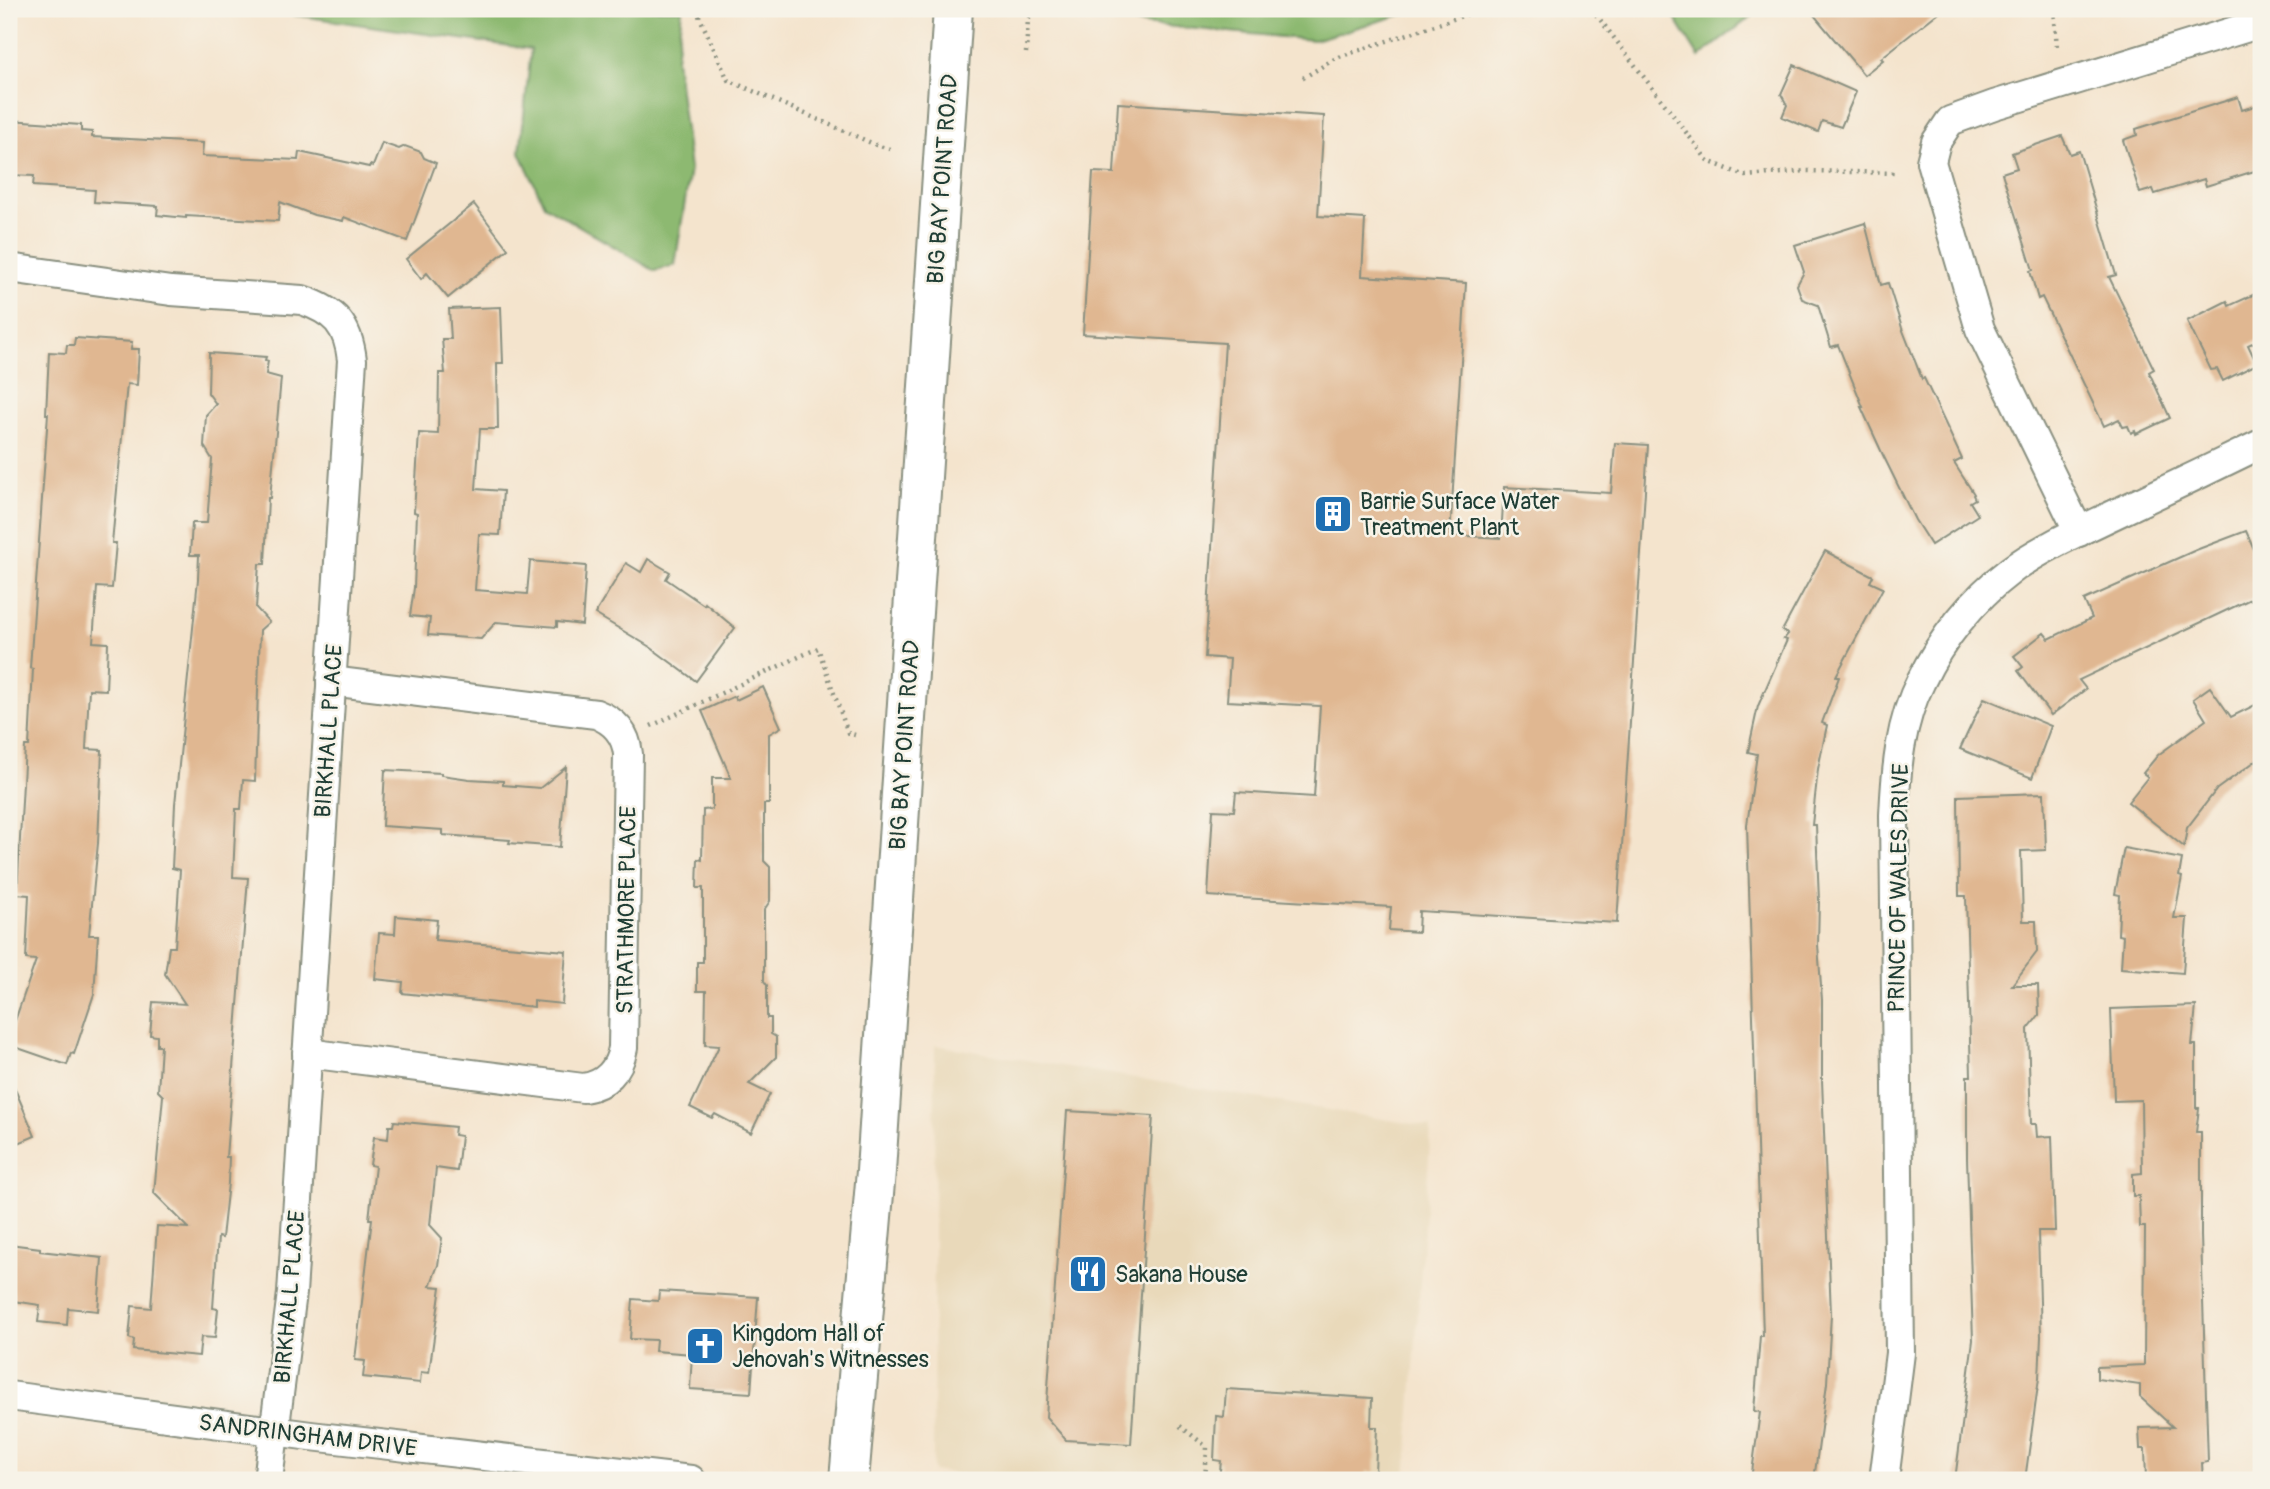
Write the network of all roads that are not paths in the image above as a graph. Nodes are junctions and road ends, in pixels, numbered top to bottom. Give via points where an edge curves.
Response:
1 (953, 9) edge
2 (2261, 23) edge
3 (9, 268) edge
4 (2261, 444) edge
5 (2078, 532) junction
6 (331, 681) junction
7 (307, 1053) junction
8 (9, 1396) edge
9 (275, 1432) junction
10 (268, 1480) edge
11 (691, 1480) edge
12 (849, 1480) edge
13 (1884, 1480) edge

1 - 12 main road, BIG BAY POINT ROAD via 877,1157
2 - 5 street via 1950,121 1936,142 1931,162 1980,329
3 - 6 street, BIRKHALL PLACE via 171,291 302,300 322,307 340,323 349,339 352,360
4 - 5 street, PRINCE OF WALES DRIVE
5 - 13 street, PRINCE OF WALES DRIVE via 2011,570 1971,606 1920,682 1906,720 1896,770 1894,815 1900,1353
6 - 7 street, BIRKHALL PLACE
6 - 7 street, STRATHMORE PLACE via 593,714 619,729 628,746 623,1048 612,1074 583,1088
7 - 9 street, BIRKHALL PLACE via 292,1293
8 - 9 street, SANDRINGHAM DRIVE
9 - 10 street, BIRKHALL PLACE
9 - 11 street, SANDRINGHAM DRIVE

